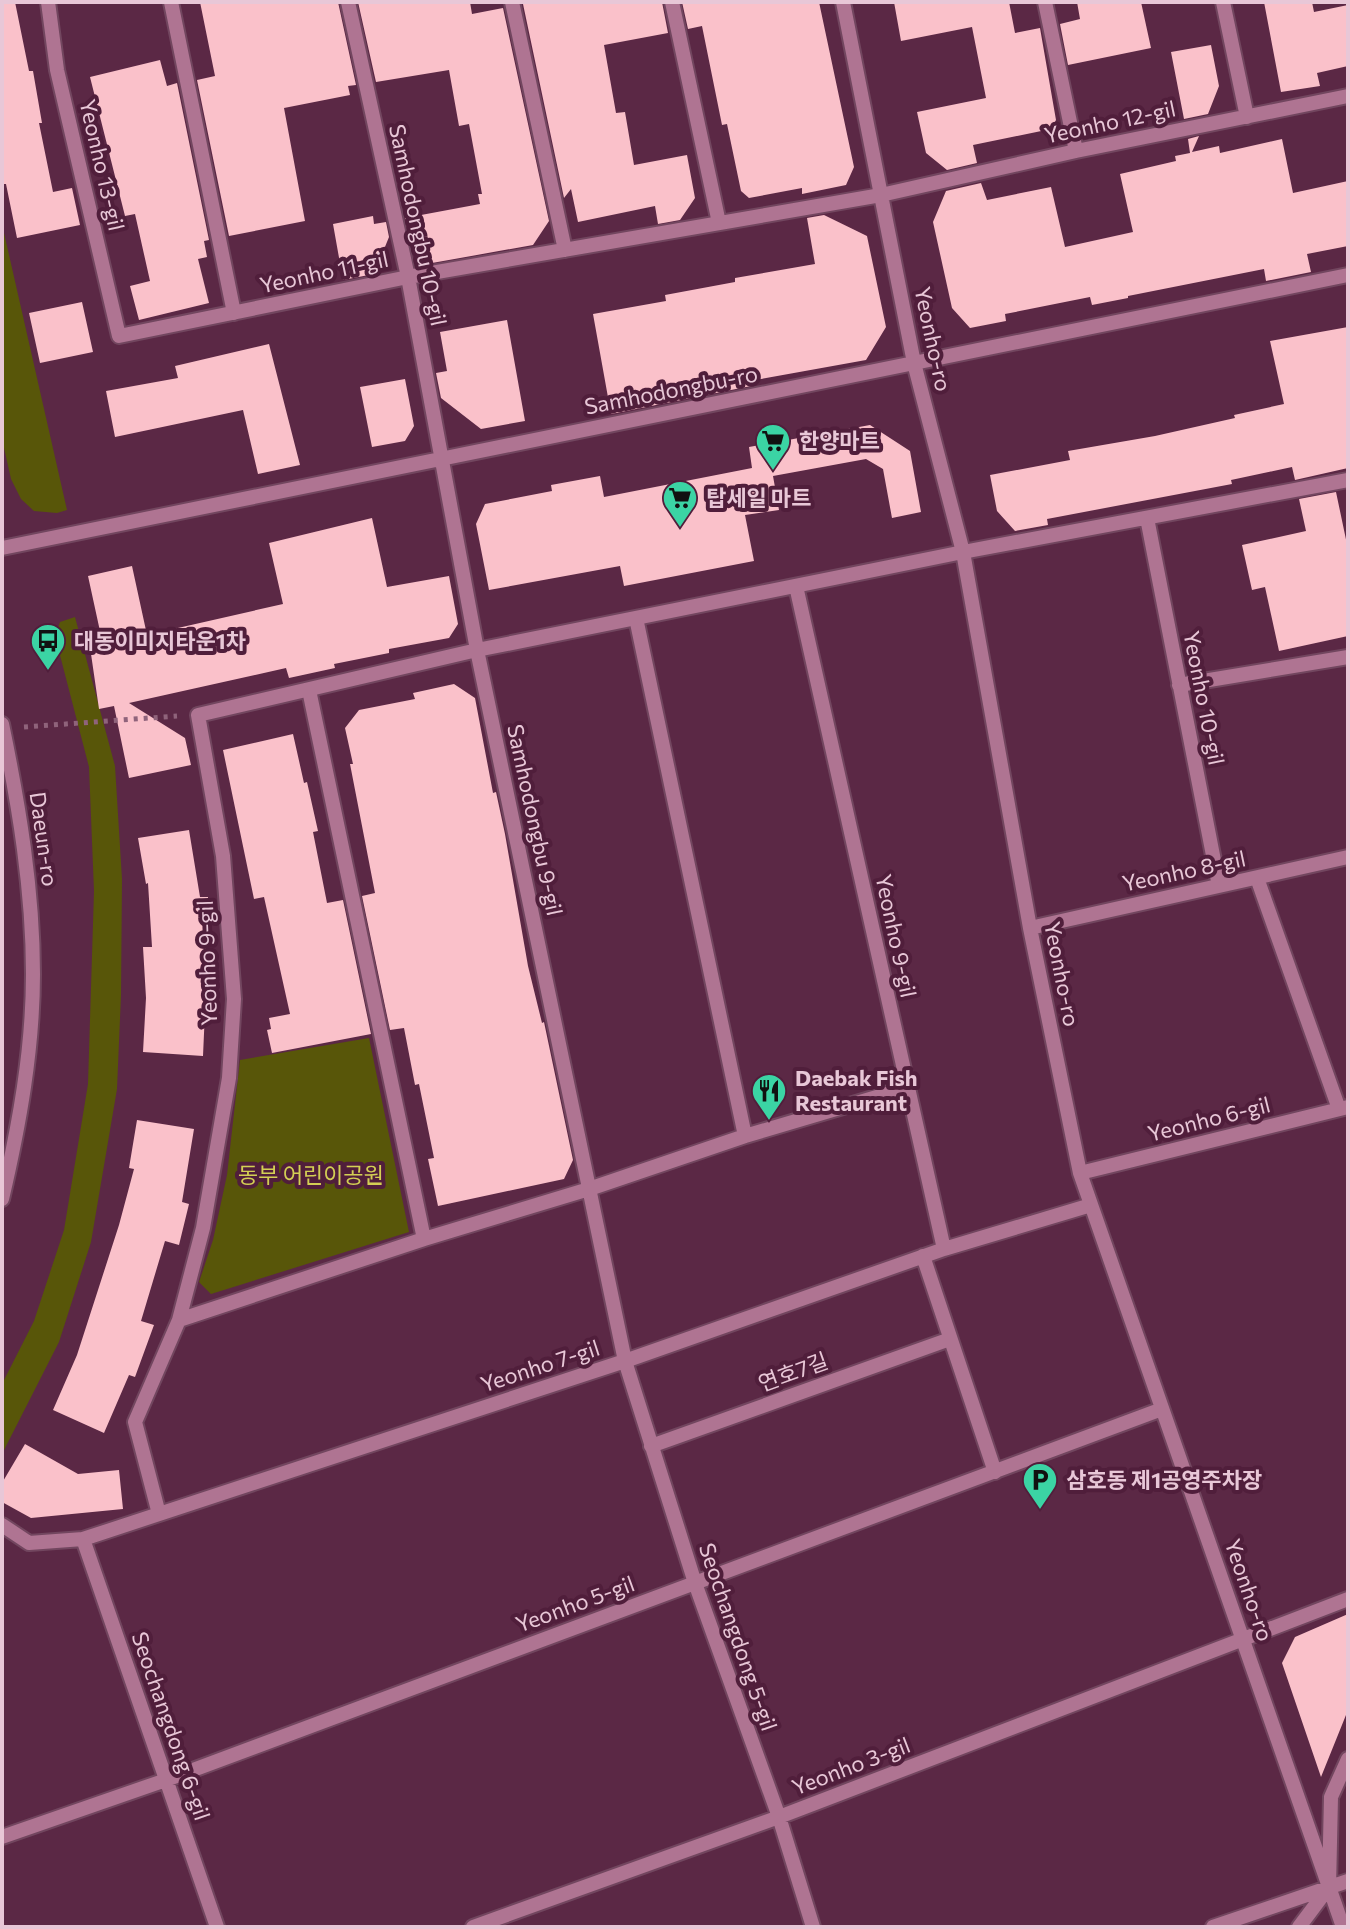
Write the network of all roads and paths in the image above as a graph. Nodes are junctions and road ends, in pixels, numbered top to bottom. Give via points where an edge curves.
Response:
1 (48, 2) edge
2 (171, 2) edge
3 (348, 2) edge
4 (512, 2) edge
5 (672, 2) edge
6 (843, 2) edge
7 (1045, 2) edge
8 (1223, 2) edge
9 (1348, 96) edge
10 (1247, 117) junction
11 (1076, 151) junction
12 (881, 195) junction
13 (719, 223) junction
14 (565, 250) junction
15 (1348, 275) edge
16 (408, 277) junction
17 (234, 313) junction
18 (119, 336) joint
19 (914, 363) junction
20 (441, 459) junction
21 (1348, 480) edge
22 (1147, 518) junction
23 (2, 548) edge
24 (963, 552) junction
25 (796, 586) junction
26 (636, 618) junction
27 (477, 650) junction
28 (1348, 657) edge
29 (1179, 685) junction
30 (309, 690) junction
31 (198, 715) junction
32 (2, 726) edge
33 (1348, 857) edge
34 (1257, 878) junction
35 (1219, 886) junction
36 (1030, 928) junction
37 (907, 1088) junction
38 (1343, 1108) edge
39 (745, 1136) junction
40 (1080, 1173) junction
41 (589, 1189) junction
42 (2, 1199) edge
43 (1091, 1205) junction
44 (424, 1239) junction
45 (944, 1249) junction
46 (923, 1256) junction
47 (179, 1320) junction
48 (950, 1339) junction
49 (625, 1361) junction
50 (1162, 1409) junction
51 (651, 1446) junction
52 (995, 1472) junction
53 (159, 1514) junction
54 (2, 1525) edge
55 (83, 1539) junction
56 (695, 1583) junction
57 (1348, 1599) edge
58 (1243, 1640) junction
59 (1348, 1759) edge
60 (166, 1780) junction
61 (779, 1817) junction
62 (2, 1837) edge
63 (1348, 1881) edge
64 (1329, 1887) junction
65 (217, 1927) edge
66 (473, 1927) edge
67 (813, 1927) edge
68 (1213, 1927) edge
69 (1299, 1927) edge
70 (1343, 1927) edge

1 - 18 street, Yeonho 13-gil via 57,70
2 - 17 street, Yeonho 11-gil
3 - 16 street, Samhodongbu 10-gil
4 - 14 street
5 - 13 street
6 - 12 street, Yeonho-ro
7 - 11 street
8 - 10 street
9 - 10 street, Yeonho 12-gil
10 - 11 street, Yeonho 12-gil
11 - 12 street, Yeonho 12-gil
12 - 13 street, Yeonho 11-gil
12 - 19 street, Yeonho-ro
13 - 14 street, Yeonho 11-gil
14 - 16 street, Yeonho 11-gil
15 - 19 street, Samhodongbu-ro
16 - 17 street, Yeonho 11-gil
16 - 20 street, Samhodongbu 10-gil
17 - 18 street, Yeonho 11-gil
19 - 20 street, Samhodongbu-ro
19 - 24 street, Yeonho-ro
20 - 23 street, Samhodongbu-ro
20 - 27 street, Samhodongbu 9-gil
21 - 22 street
22 - 24 street
22 - 29 street, Yeonho 10-gil
24 - 25 street
24 - 36 street, Yeonho-ro
25 - 26 street
25 - 37 street, Yeonho 9-gil
26 - 27 street
26 - 39 street
27 - 30 street
27 - 41 street, Samhodongbu 9-gil
28 - 29 street
29 - 35 street, Yeonho 10-gil
30 - 31 street
30 - 44 street
31 - 32 path
31 - 47 street, Yeonho 9-gil via 223,856 234,999 215,1167
32 - 42 street, Daeun-ro via 30,898 33,976 28,1058
33 - 34 street, Yeonho 8-gil
34 - 35 street, Yeonho 8-gil
34 - 38 street
35 - 36 street, Yeonho 8-gil
36 - 40 street, Yeonho-ro
37 - 39 street
37 - 45 street, Yeonho 9-gil
38 - 40 street, Yeonho 6-gil
39 - 41 street
40 - 43 street, Yeonho-ro
41 - 44 street
41 - 49 street, Samhodongbu 9-gil
43 - 45 street, Yeonho 7-gil
43 - 50 street, Yeonho-ro
44 - 47 street
45 - 46 street, Yeonho 7-gil
46 - 48 street
46 - 49 street, Yeonho 7-gil
47 - 53 street, Yeonho 9-gil via 135,1422
48 - 51 street, 연호7길
48 - 52 street
49 - 51 street, Seochangdong 5-gil
49 - 53 street, Yeonho 7-gil
50 - 52 street, Yeonho 5-gil
50 - 58 street, Yeonho-ro
51 - 56 street, Seochangdong 5-gil
52 - 56 street, Yeonho 5-gil
53 - 55 street, Yeonho 7-gil
54 - 55 street, Yeonho 7-gil via 29,1543
55 - 60 street, Seochangdong 6-gil
56 - 60 street, Yeonho 5-gil
56 - 61 street, Seochangdong 5-gil
57 - 58 street, Yeonho 3-gil
58 - 61 street, Yeonho 3-gil
58 - 64 street, Yeonho-ro
59 - 64 street via 1331,1797
60 - 62 street, Yeonho 5-gil
60 - 65 street, Seochangdong 6-gil
61 - 66 street, Yeonho 3-gil
61 - 67 street, Seochangdong 5-gil
63 - 64 street
64 - 68 street
64 - 69 street
64 - 70 street, Yeonho-ro

